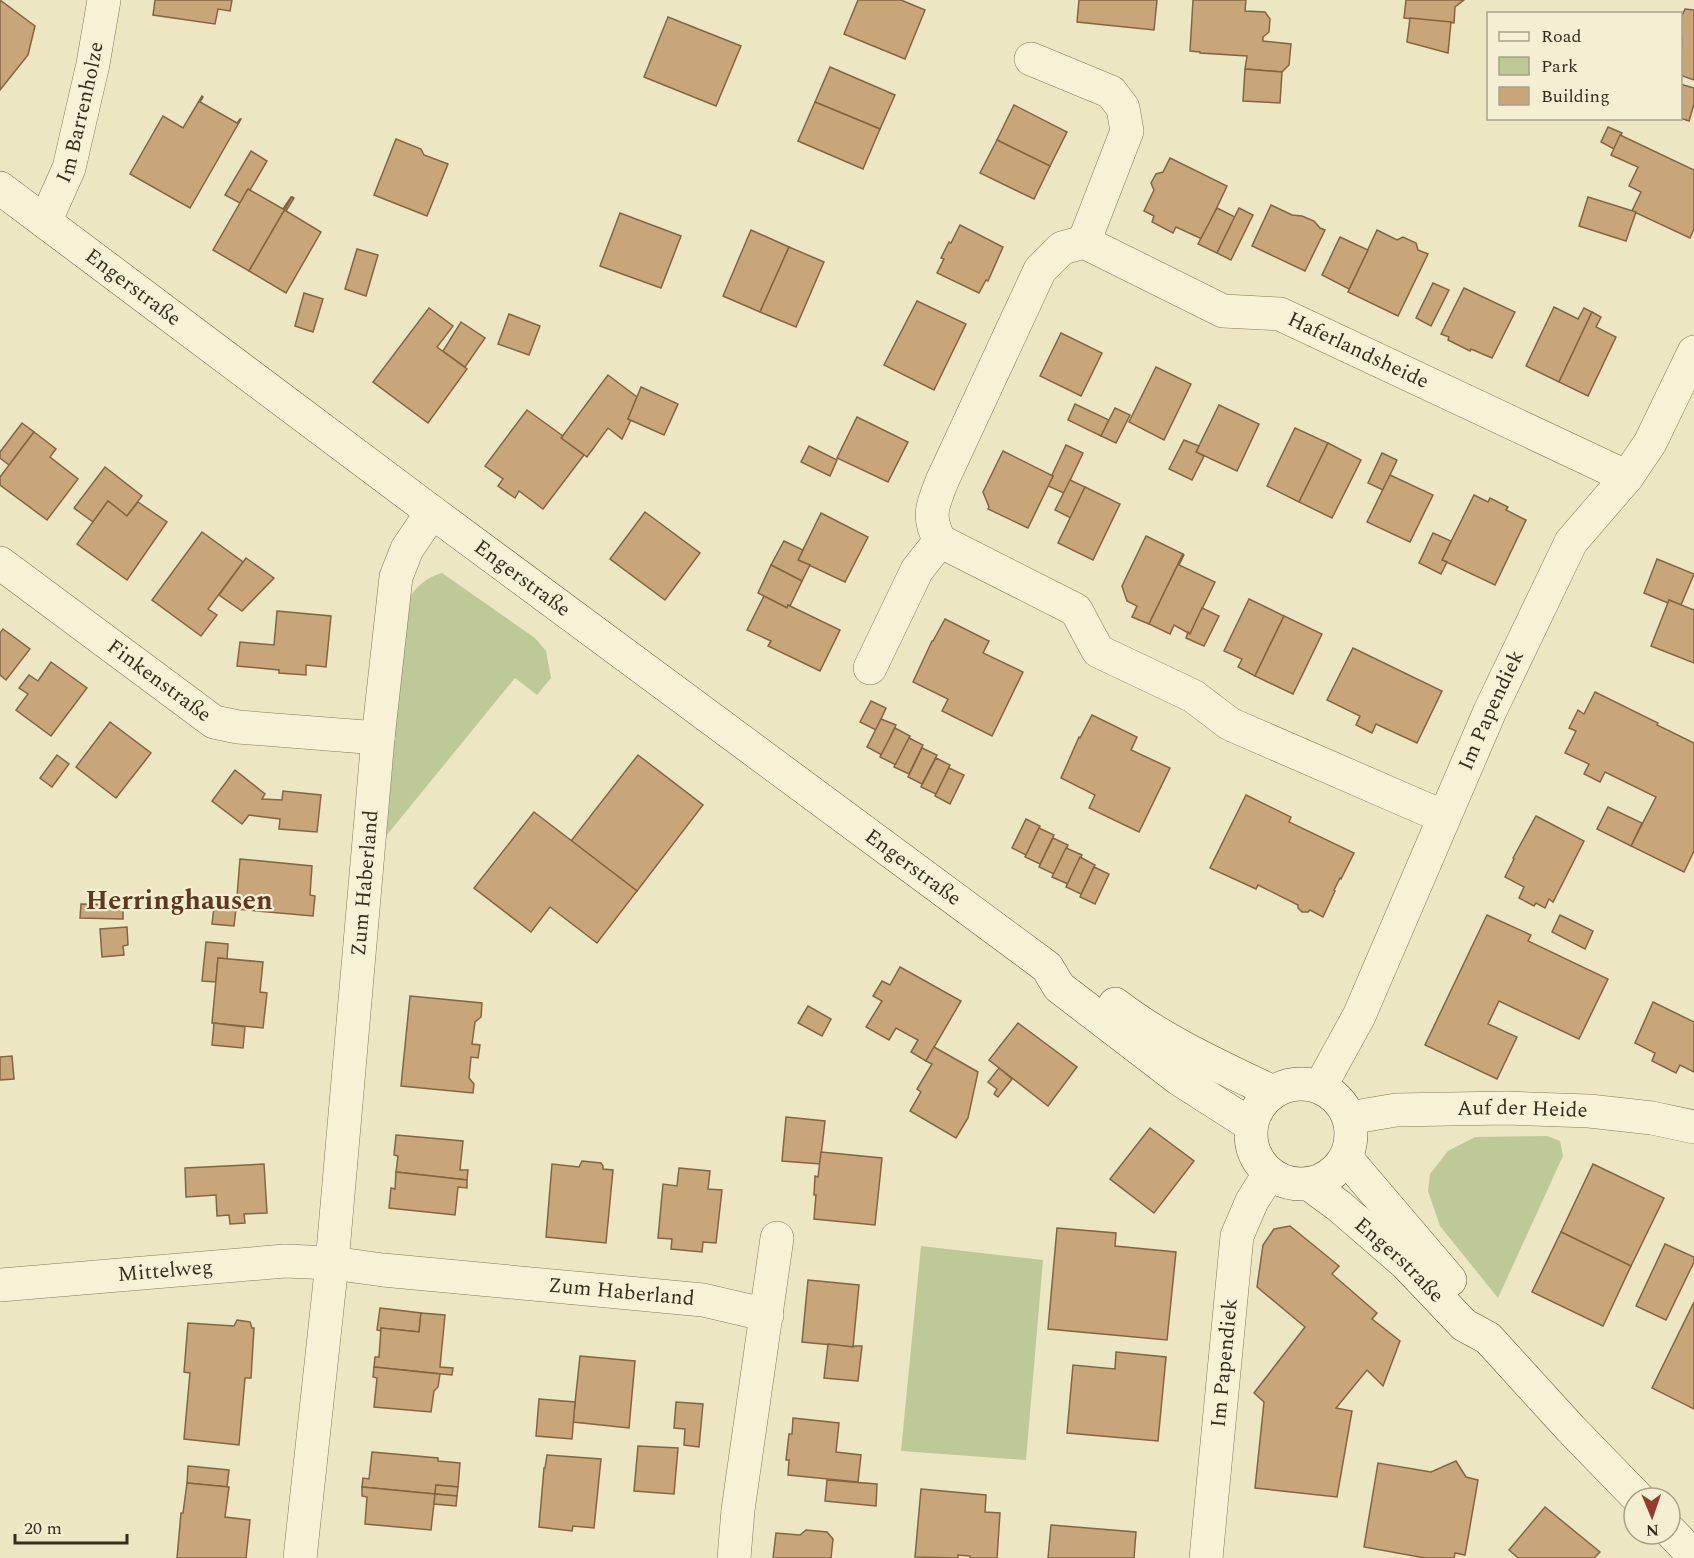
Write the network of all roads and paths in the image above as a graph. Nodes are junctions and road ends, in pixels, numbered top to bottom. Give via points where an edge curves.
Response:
1 (104, 0) edge
2 (1031, 59) dead end
3 (0, 188) edge
4 (45, 222) junction
5 (1084, 243) junction
6 (1694, 352) edge
7 (1627, 477) junction
8 (432, 513) junction
9 (940, 542) junction
10 (0, 563) edge
11 (870, 668) dead end
12 (378, 738) junction
13 (1444, 817) junction
14 (1047, 967) junction
15 (1320, 1088) junction
16 (1273, 1092) junction
17 (1349, 1118) junction
18 (1251, 1125) junction
19 (1694, 1127) edge
20 (1346, 1158) junction
21 (1269, 1174) junction
22 (1309, 1184) junction
23 (777, 1238) dead end
24 (332, 1263) junction
25 (0, 1285) edge
26 (767, 1315) junction
27 (1488, 1338) junction
28 (1626, 1486) edge
29 (1682, 1544) edge
30 (1694, 1556) edge
31 (300, 1558) edge
32 (734, 1558) edge
33 (1206, 1558) edge

1 - 4 street, Im Barrenholze via 69,168
2 - 5 street via 1111,92 1123,108 1127,131
3 - 4 street, Engerstraße
4 - 8 street, Engerstraße
5 - 7 street, Haferlandsheide via 1223,311 1280,314
5 - 9 street via 1062,248 1040,270 932,507 933,529
6 - 7 street, Im Papendiek via 1650,442
7 - 13 street, Im Papendiek via 1571,543
8 - 12 street, Zum Haberland via 407,549 396,577
8 - 14 street, Engerstraße
9 - 11 street via 917,570
9 - 13 street via 1076,610 1098,651 1193,696 1230,724
10 - 12 street, Finkenstraße via 214,722
12 - 24 street, Zum Haberland
13 - 15 street, Im Papendiek via 1359,1016
14 - 16 street, Engerstraße via 1071,971 1134,1019
14 - 18 street, Engerstraße via 1059,987 1179,1079
15 - 16 street via 1288,1085
15 - 17 street via 1333,1095
16 - 18 street via 1258,1106
17 - 19 street, Auf der Heide via 1396,1110 1506,1108 1589,1111
17 - 20 street via 1351,1138
18 - 21 street via 1250,1143 1257,1161
20 - 22 street via 1330,1175
20 - 27 street, Engerstraße via 1479,1313
21 - 22 street via 1281,1182
21 - 33 street, Im Papendiek via 1237,1236
22 - 27 street, Engerstraße via 1405,1263 1464,1325
23 - 26 street
24 - 25 street, Mittelweg via 285,1261
24 - 26 street, Zum Haberland via 703,1300
24 - 31 street, Zum Haberland
26 - 32 street
27 - 28 street, Engerstraße
29 - 30 street

